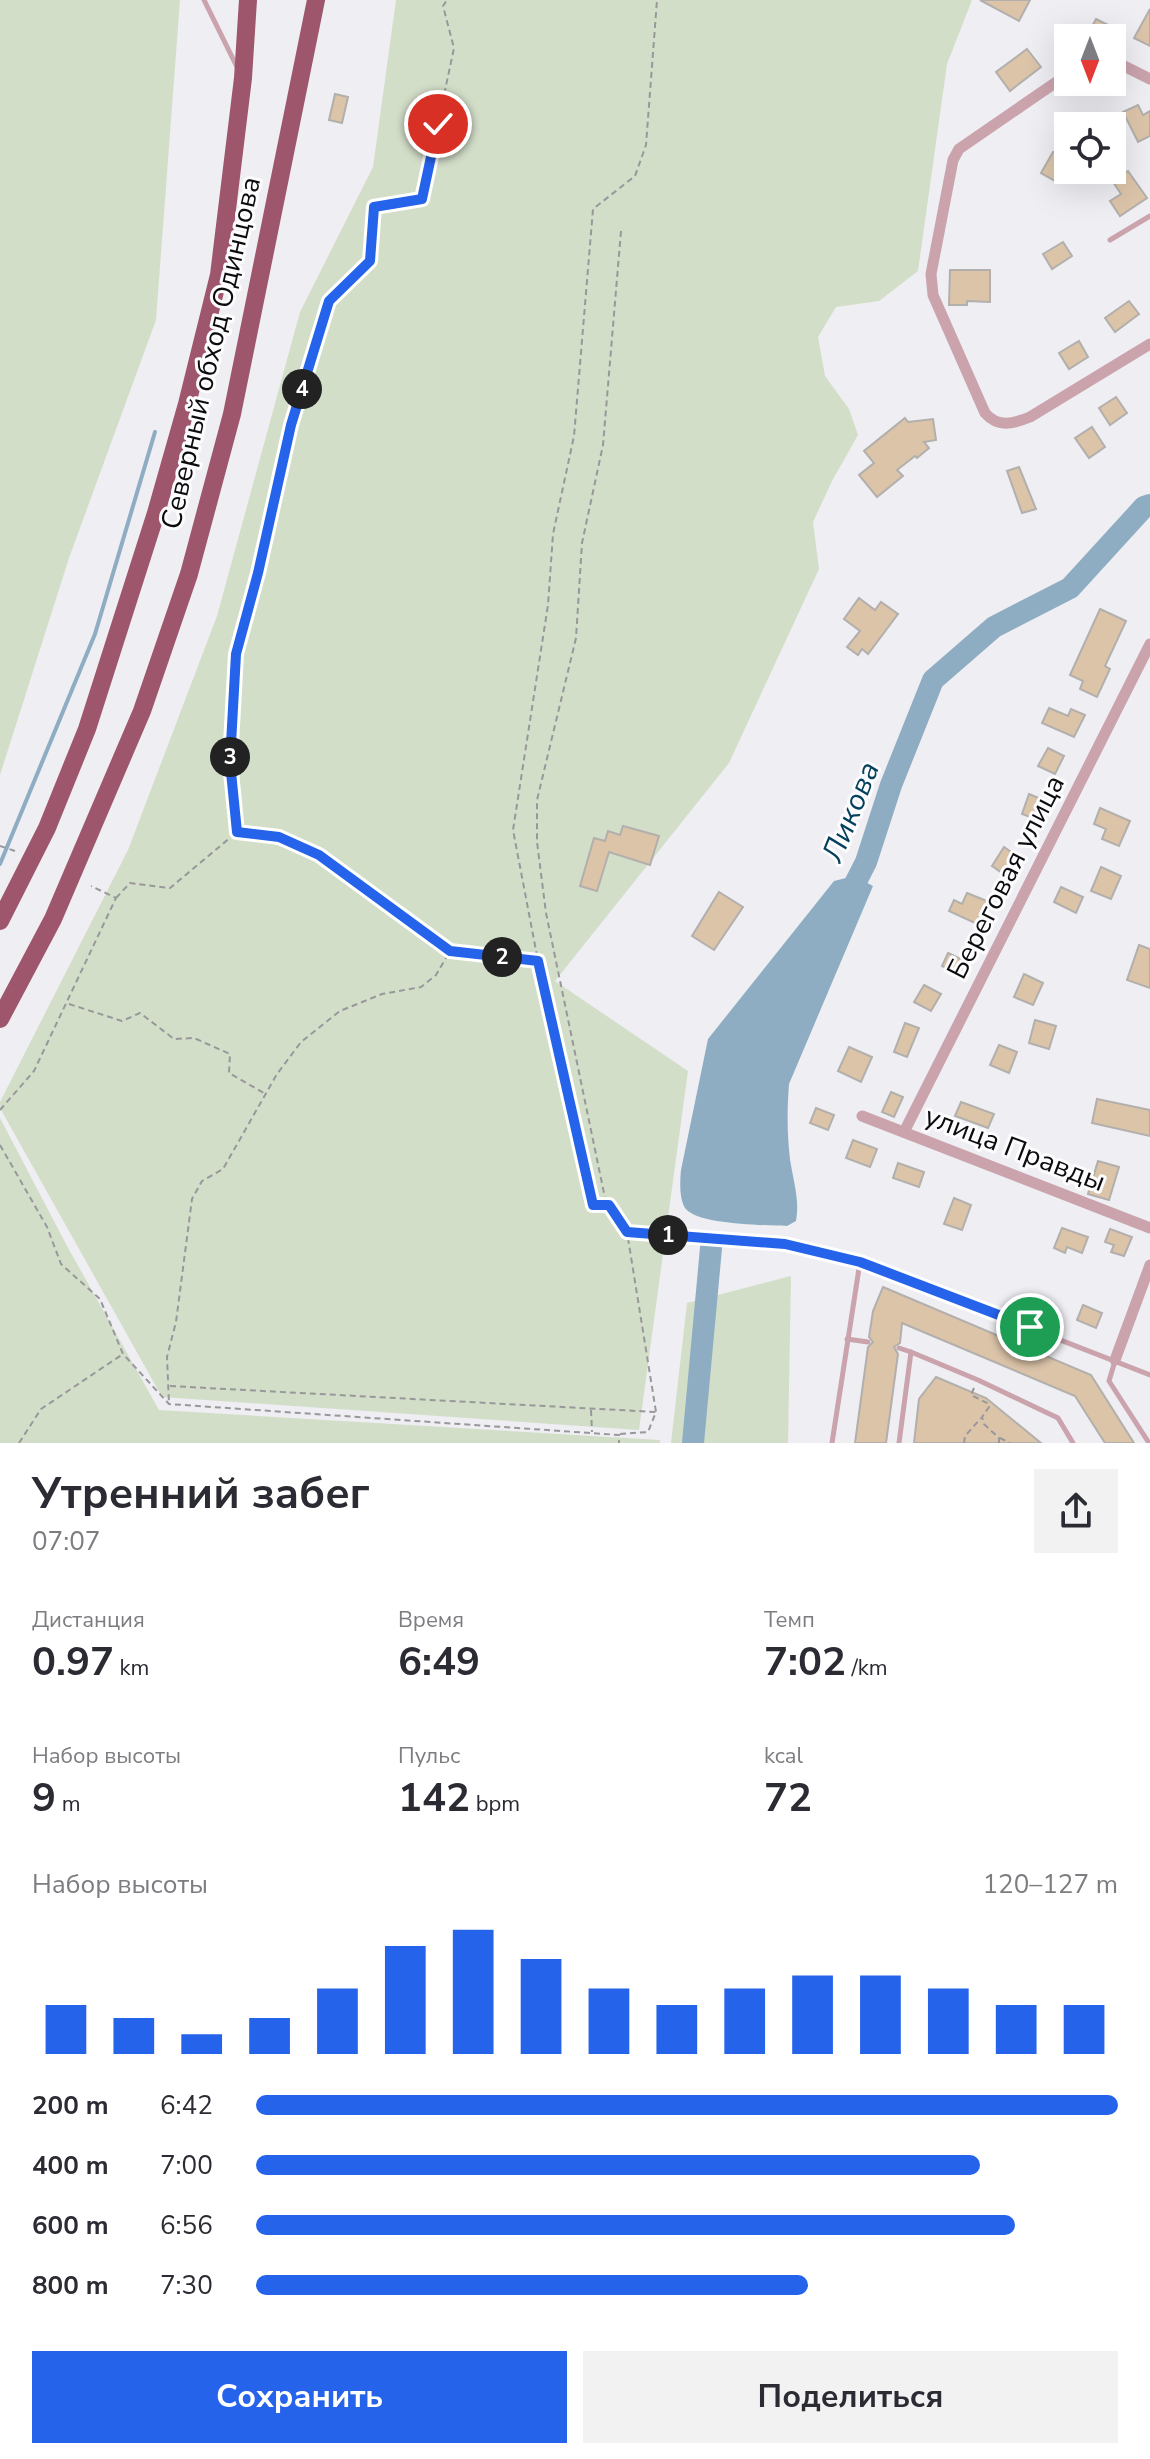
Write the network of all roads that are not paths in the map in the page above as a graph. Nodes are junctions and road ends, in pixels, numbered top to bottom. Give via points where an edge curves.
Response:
1 (204, 0) edge
2 (248, 0) edge
3 (316, 0) edge
4 (1126, 67) edge
5 (243, 78) junction
6 (1150, 79) edge
7 (1054, 84) edge
8 (1150, 216) edge
9 (1110, 240) dead end
10 (1150, 344) edge
11 (1150, 644) edge
12 (0, 921) edge
13 (0, 1019) edge
14 (862, 1116) dead end
15 (904, 1132) junction
16 (1150, 1228) edge
17 (671, 1235) road end
18 (860, 1262) junction
19 (1150, 1265) edge
20 (847, 1339) junction
21 (868, 1342) dead end
22 (899, 1348) dead end
23 (911, 1352) junction
24 (1115, 1360) junction
25 (1150, 1375) edge
26 (832, 1443) edge
27 (899, 1443) edge
28 (1073, 1443) edge
29 (1149, 1443) edge

1 - 5 lane
2 - 5 highway, Северный обход Одинцова
3 - 13 highway, Северный обход Одинцова via 232,414 189,574 142,711 53,919
4 - 6 street
5 - 12 highway, Северный обход Одинцова via 219,275 156,513 87,729 47,828
7 - 10 street via 959,149 931,274 933,295 985,413 1001,424 1030,417
8 - 9 lane
11 - 15 street, Береговая улица
14 - 15 street, улица Правды
15 - 16 street, улица Правды
17 - 18 lane via 785,1244
18 - 20 lane
18 - 24 lane
19 - 24 street
20 - 21 lane
20 - 26 lane
22 - 23 lane
23 - 27 lane
23 - 28 lane via 1058,1418
24 - 25 lane
24 - 29 lane via 1109,1381

